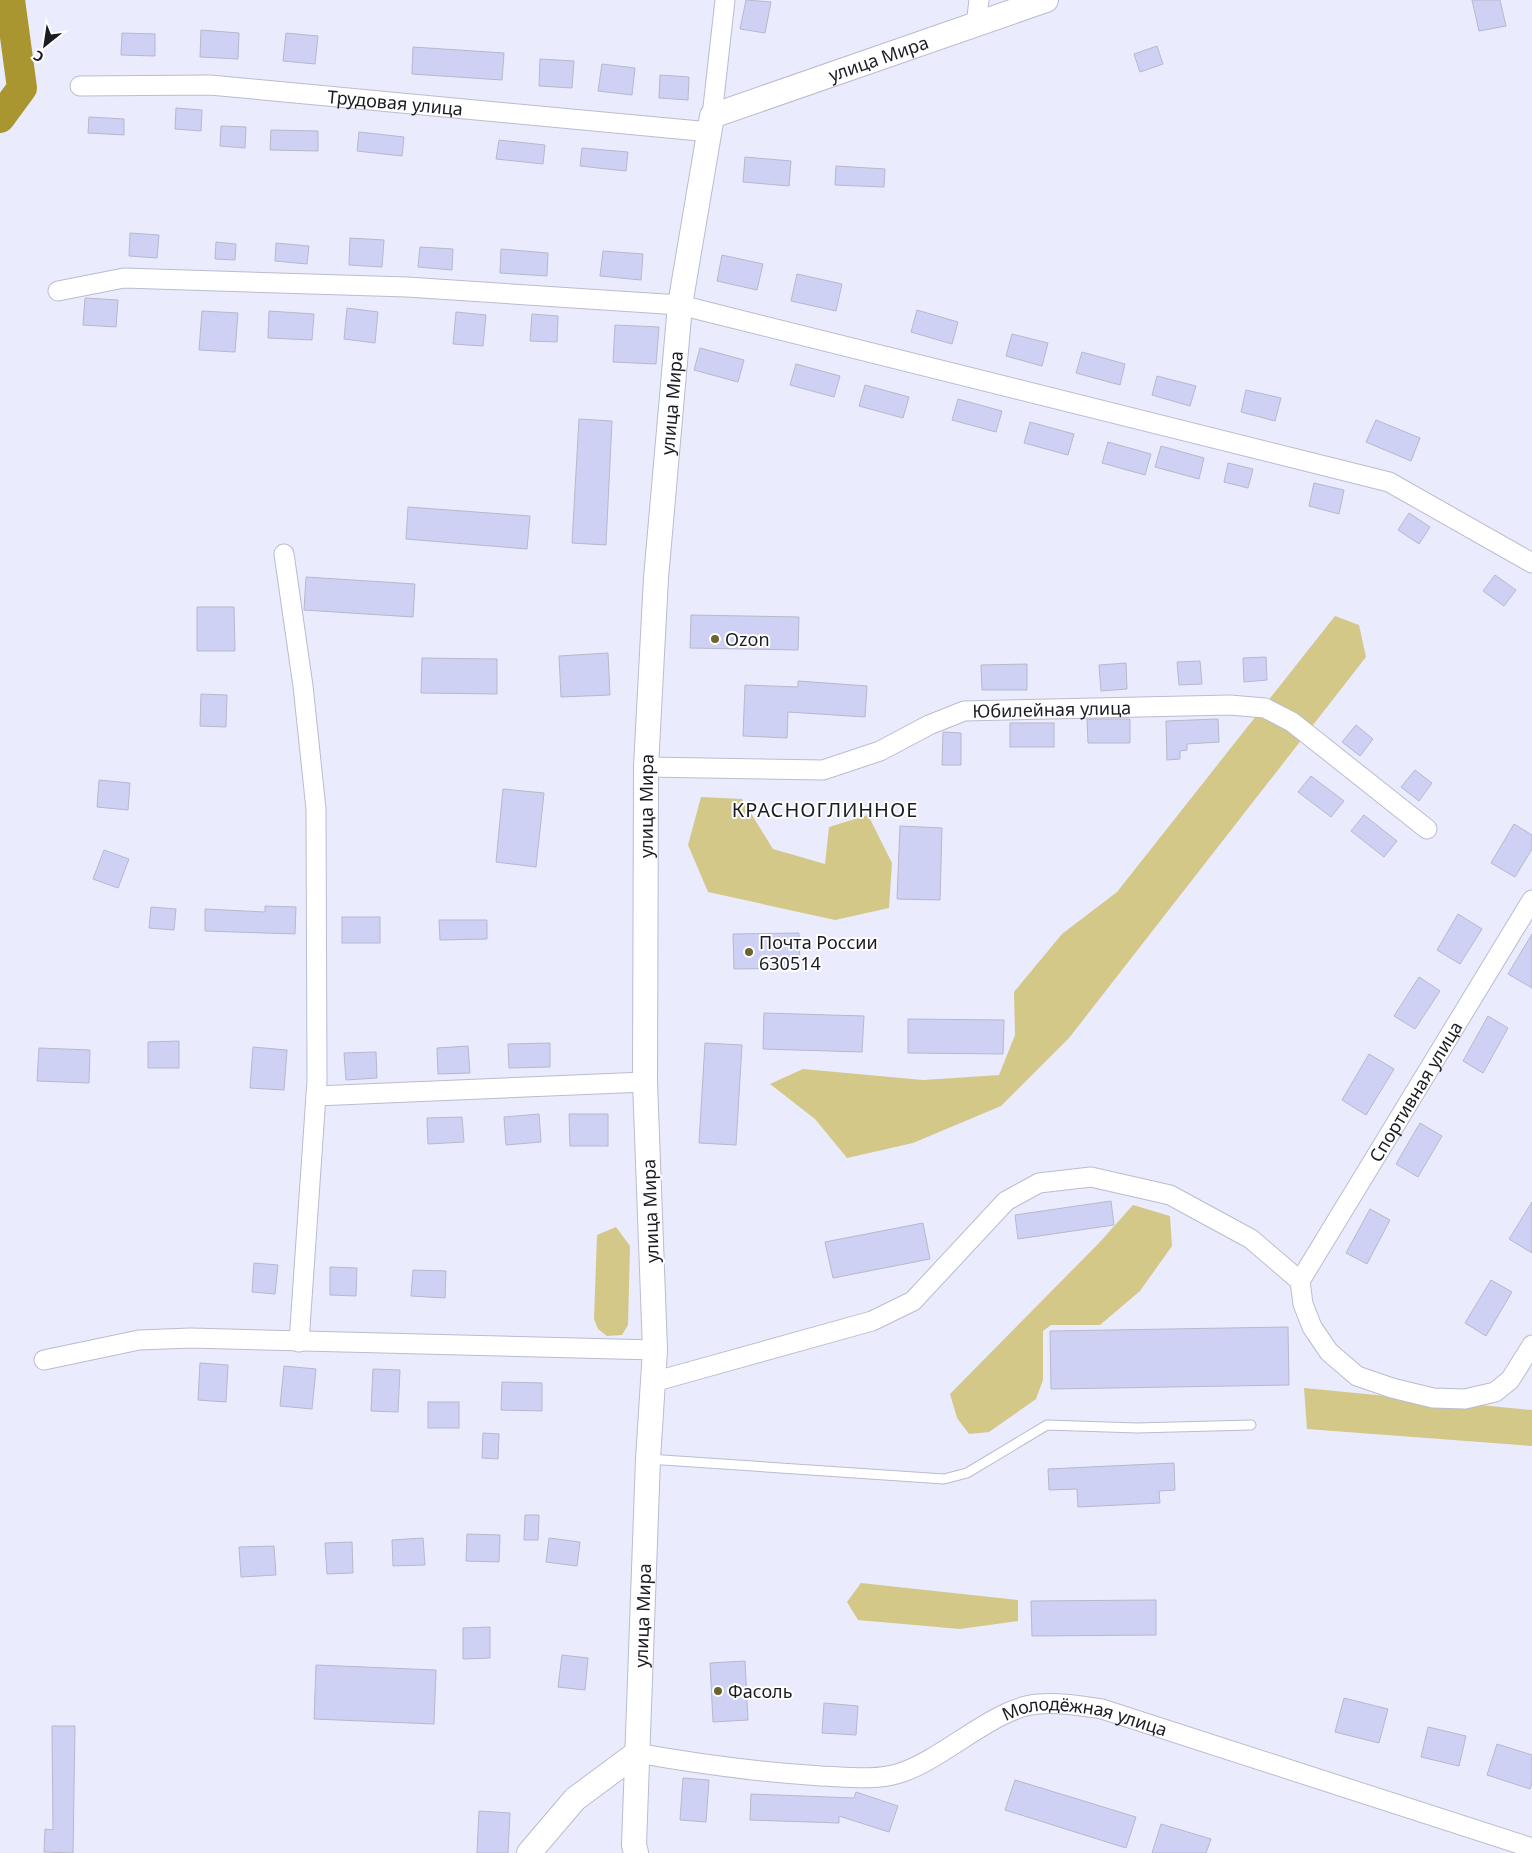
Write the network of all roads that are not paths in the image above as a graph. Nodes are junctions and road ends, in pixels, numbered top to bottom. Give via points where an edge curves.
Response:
1 (725, 0) edge
2 (979, 0) edge
3 (1046, 0) edge
4 (976, 25) junction
5 (80, 86) dead end
6 (711, 124) junction
7 (58, 291) dead end
8 (680, 305) junction
9 (284, 554) dead end
10 (1532, 563) edge
11 (646, 767) junction
12 (1426, 829) dead end
13 (1532, 900) edge
14 (645, 1082) junction
15 (316, 1096) junction
16 (1300, 1281) junction
17 (299, 1342) junction
18 (1532, 1345) edge
19 (655, 1350) junction
20 (44, 1360) dead end
21 (1526, 1366) edge
22 (653, 1382) junction
23 (1251, 1425) dead end
24 (648, 1459) junction
25 (636, 1753) junction
26 (1532, 1848) edge
27 (529, 1853) edge
28 (636, 1853) edge

1 - 6 street
2 - 4 street
3 - 4 street, улица Мира
4 - 6 street, улица Мира
5 - 6 street, Трудовая улица via 210,85
6 - 8 street, улица Мира
7 - 8 street via 124,278 407,287
8 - 10 street via 1388,482
8 - 11 street, улица Мира via 656,578
9 - 15 street via 316,809
11 - 12 street, Юбилейная улица via 823,770 880,751 964,711 1256,707 1292,722
11 - 14 street, улица Мира
13 - 16 street, Спортивная улица
14 - 15 street
14 - 19 street, улица Мира
15 - 17 street
16 - 21 street via 1312,1327 1329,1352 1357,1376 1433,1398 1465,1399 1496,1392
16 - 22 street via 1251,1239 1170,1195 1091,1177 1039,1183 1006,1201 913,1300 872,1321
17 - 19 street
17 - 20 street via 191,1338 139,1340
18 - 21 street
19 - 22 street, улица Мира
22 - 24 street, улица Мира
23 - 24 lane via 1137,1428 1047,1425 967,1473 944,1479
24 - 25 street, улица Мира
25 - 26 street, Молодёжная улица via 710,1766 868,1779 900,1774 924,1763 1011,1710 1036,1704 1066,1704 1102,1710
25 - 27 street via 575,1799
25 - 28 street, улица Мира

